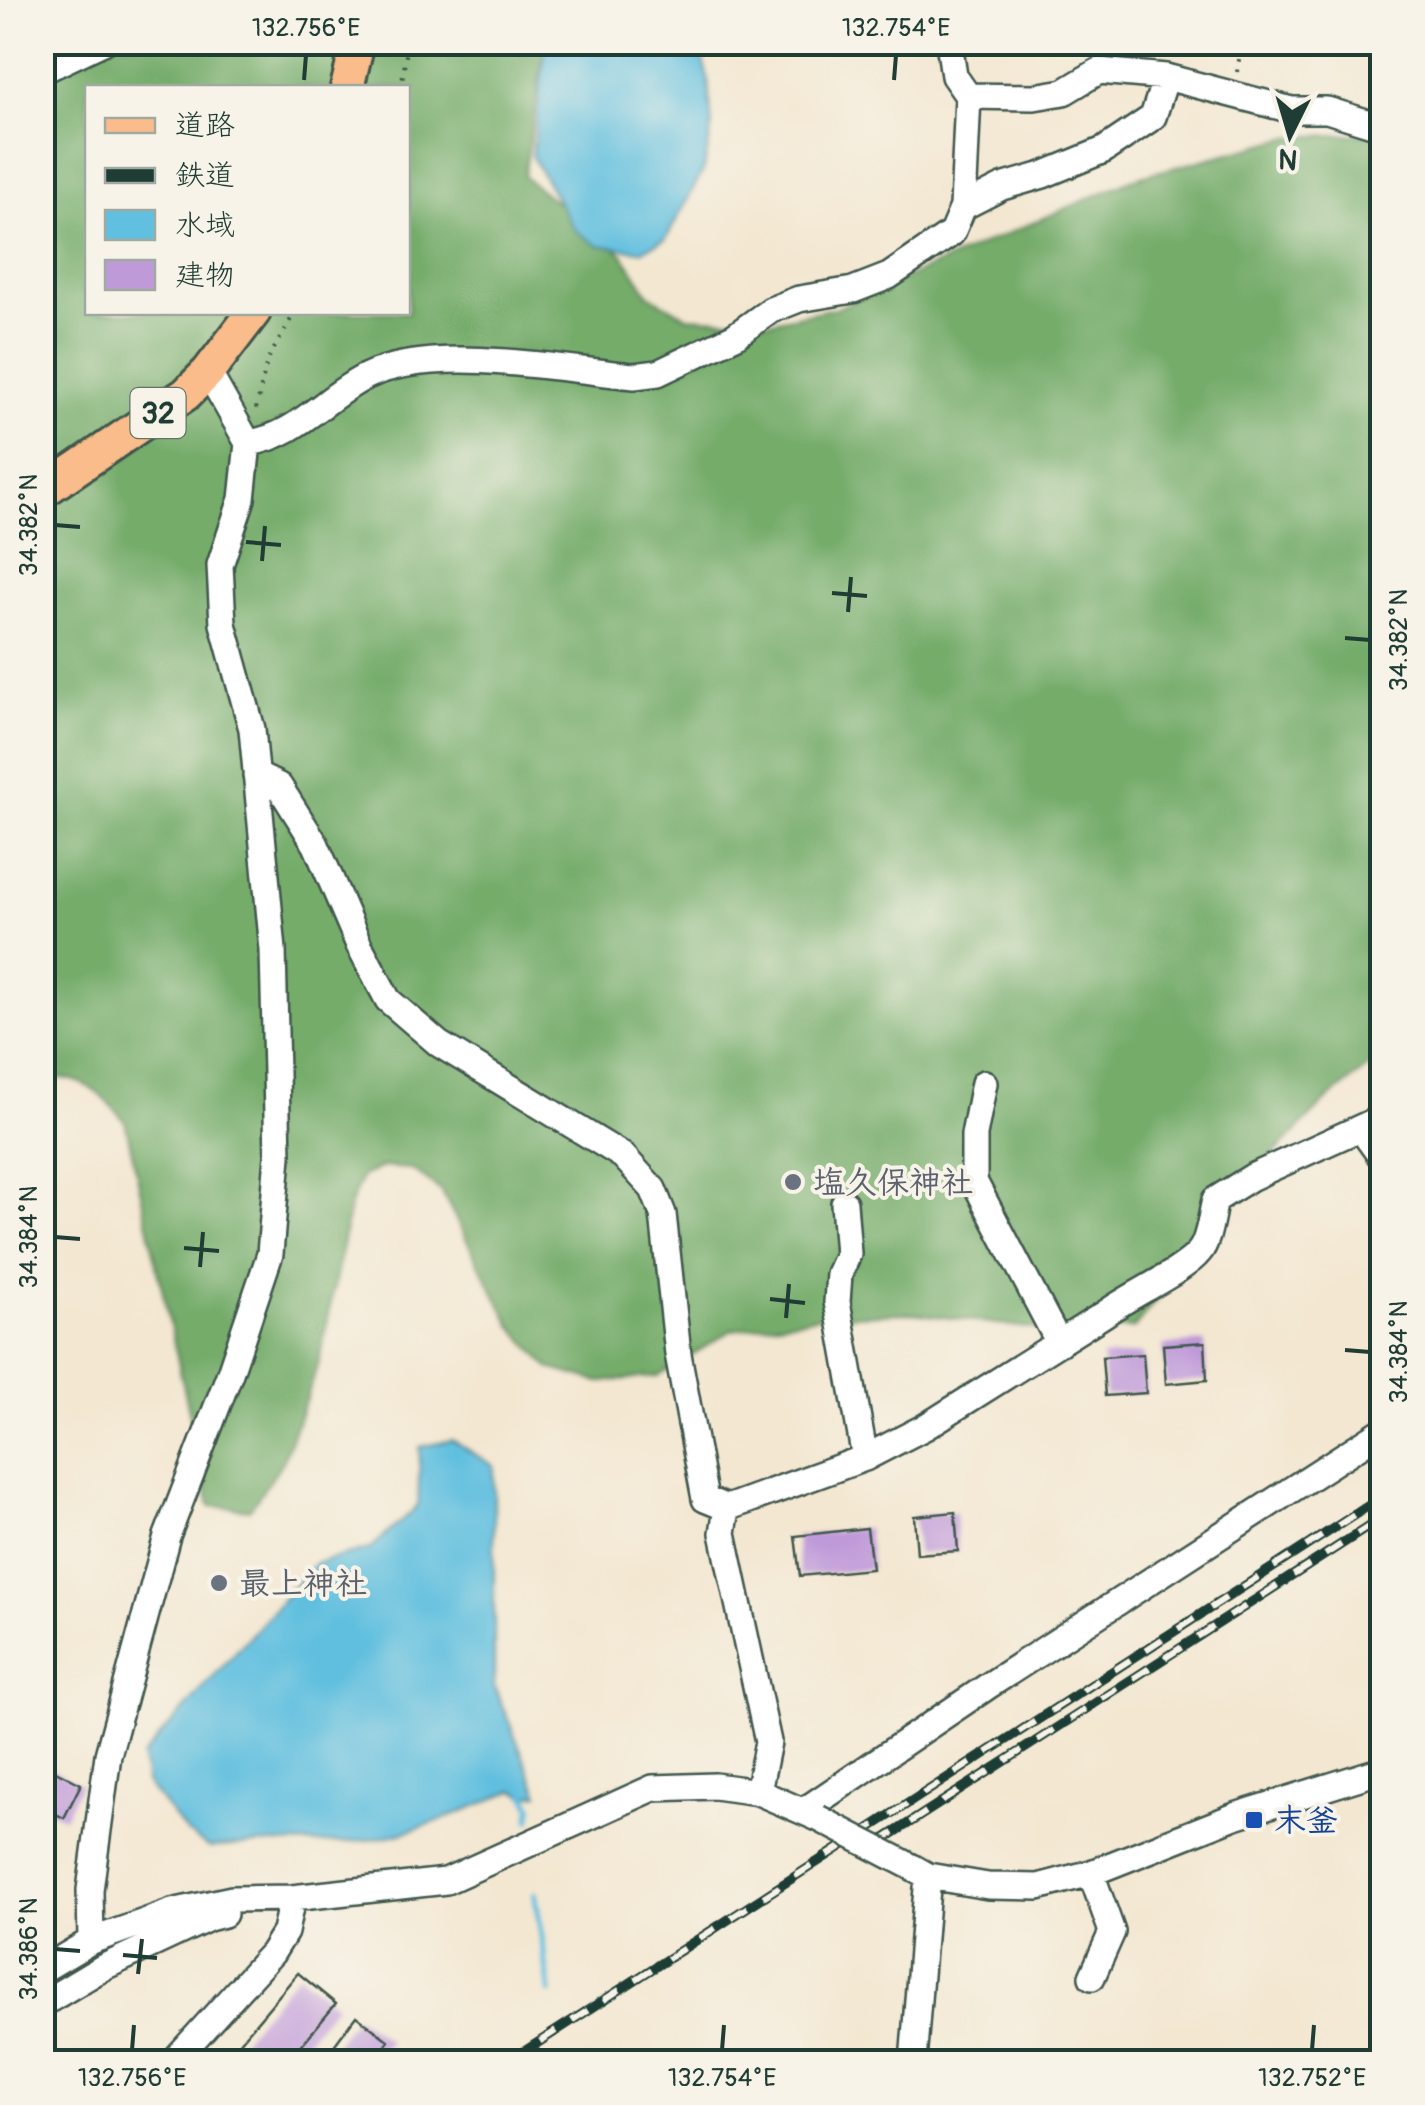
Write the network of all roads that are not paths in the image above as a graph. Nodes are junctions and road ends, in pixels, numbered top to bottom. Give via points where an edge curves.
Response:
1 (104, 42) edge
2 (358, 42) edge
3 (949, 42) edge
4 (42, 71) edge
5 (1166, 77) junction
6 (348, 85) edge
7 (968, 96) junction
8 (1382, 127) edge
9 (963, 208) junction
10 (252, 315) edge
11 (208, 372) junction
12 (248, 443) junction
13 (42, 492) edge
14 (256, 775) junction
15 (984, 1082) dead end
16 (1372, 1123) edge
17 (1382, 1158) edge
18 (844, 1203) dead end
19 (1059, 1342) junction
20 (1382, 1431) edge
21 (865, 1458) junction
22 (728, 1508) junction
23 (1382, 1770) edge
24 (758, 1792) junction
25 (811, 1814) junction
26 (920, 1871) junction
27 (1092, 1873) junction
28 (292, 1898) junction
29 (92, 1941) junction
30 (42, 1970) edge
31 (1092, 1977) dead end
32 (42, 2004) edge
33 (172, 2062) edge
34 (914, 2062) edge

1 - 4 street
2 - 6 main road
3 - 7 street via 954,76
5 - 7 street via 1099,70 1064,92
5 - 8 street
5 - 9 street via 1153,117 1104,150
7 - 9 street
9 - 12 street via 952,233 890,276 770,310 735,336 658,372 634,376 462,359 415,364 368,376 272,440
10 - 11 main road, 32
11 - 12 street
11 - 13 main road, 32
12 - 14 street via 242,500 220,565 223,624 252,729
14 - 22 street via 279,786 316,845 388,1000 439,1044 623,1156 653,1189 705,1499
14 - 29 street via 273,950 278,1156 270,1254 167,1536 108,1755 90,1890
15 - 19 street via 974,1181
16 - 17 street
16 - 19 street via 1215,1200 1202,1250
18 - 21 street via 848,1254 837,1302
19 - 21 street
20 - 25 street via 988,1686
21 - 22 street
22 - 24 street via 724,1533 768,1742
23 - 27 street via 1235,1816
24 - 25 street
24 - 28 street via 653,1788 446,1881
25 - 26 street, bridge
26 - 27 street via 988,1886 1038,1887
26 - 34 street
27 - 31 street via 1112,1932
28 - 29 street via 232,1899
28 - 32 street via 210,1918
28 - 33 street via 285,1932 272,1953
29 - 30 street

